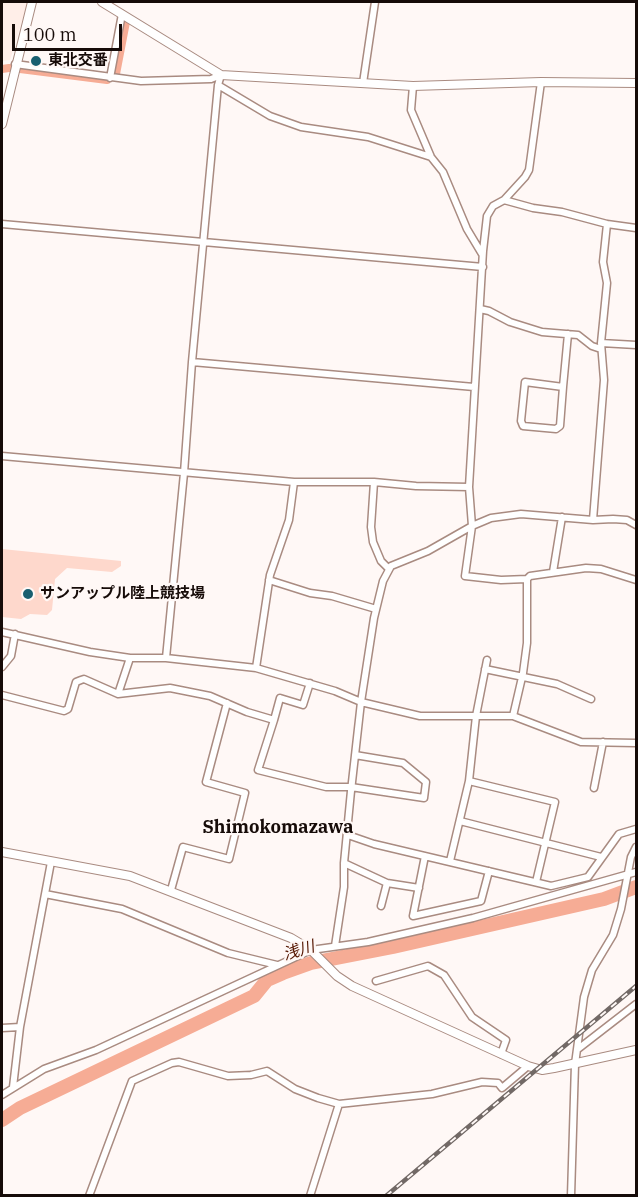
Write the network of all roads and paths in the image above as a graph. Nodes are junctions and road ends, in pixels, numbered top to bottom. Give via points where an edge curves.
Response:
1 (32, 2) edge
2 (102, 2) edge
3 (375, 2) edge
4 (122, 14) junction
5 (15, 64) junction
6 (221, 75) junction
7 (110, 78) junction
8 (541, 82) junction
9 (363, 83) junction
10 (636, 83) edge
11 (218, 85) junction
12 (413, 86) junction
13 (2, 124) edge
14 (431, 158) junction
15 (504, 200) junction
16 (2, 224) edge
17 (607, 224) junction
18 (636, 228) edge
19 (204, 244) junction
20 (483, 256) junction
21 (483, 267) junction
22 (480, 309) junction
23 (568, 334) junction
24 (636, 345) edge
25 (601, 346) junction
26 (192, 362) junction
27 (474, 387) junction
28 (563, 387) junction
29 (2, 456) edge
30 (184, 473) junction
31 (294, 482) junction
32 (374, 482) junction
33 (469, 487) junction
34 (562, 517) junction
35 (592, 520) junction
36 (636, 525) edge
37 (472, 526) junction
38 (389, 569) junction
39 (553, 572) junction
40 (527, 579) junction
41 (269, 580) junction
42 (636, 580) edge
43 (376, 609) junction
44 (2, 632) edge
45 (15, 634) junction
46 (130, 658) junction
47 (166, 658) junction
48 (487, 660) dead end
49 (2, 667) edge
50 (256, 668) junction
51 (485, 669) junction
52 (522, 676) junction
53 (310, 683) junction
54 (118, 694) junction
55 (2, 695) edge
56 (591, 699) dead end
57 (361, 702) junction
58 (227, 703) junction
59 (476, 716) junction
60 (513, 716) junction
61 (274, 720) junction
62 (603, 742) junction
63 (636, 743) edge
64 (355, 755) junction
65 (469, 781) junction
66 (351, 787) junction
67 (594, 788) dead end
68 (460, 821) junction
69 (636, 829) edge
70 (348, 835) junction
71 (546, 843) junction
72 (636, 847) edge
73 (2, 852) edge
74 (425, 856) junction
75 (601, 857) junction
76 (450, 861) junction
77 (51, 862) junction
78 (344, 863) junction
79 (489, 871) junction
80 (636, 872) edge
81 (627, 873) junction
82 (536, 882) junction
83 (387, 883) junction
84 (419, 888) junction
85 (171, 891) junction
86 (45, 894) junction
87 (381, 906) dead end
88 (335, 946) junction
89 (313, 952) junction
90 (278, 965) junction
91 (376, 981) dead end
92 (636, 1004) edge
93 (20, 1027) junction
94 (2, 1028) edge
95 (577, 1049) junction
96 (636, 1050) edge
97 (501, 1054) junction
98 (575, 1064) junction
99 (528, 1066) junction
100 (13, 1087) junction
101 (2, 1095) edge
102 (339, 1104) junction
103 (89, 1196) edge
104 (310, 1196) edge
105 (571, 1196) edge

1 - 5 street
2 - 4 street
3 - 9 street
4 - 6 street
4 - 7 street
5 - 7 street
5 - 13 street
6 - 7 street via 211,79 141,81
6 - 9 street
6 - 11 street
8 - 10 street
8 - 12 street
8 - 15 street via 529,170
9 - 12 street
11 - 14 street via 270,116 301,127 368,137
11 - 19 street
12 - 14 street via 411,110
14 - 20 street via 443,172
15 - 17 street
15 - 20 street via 493,206 488,216
16 - 19 street
17 - 18 street
17 - 25 street
19 - 21 street
19 - 26 street
20 - 21 street
21 - 22 street
22 - 23 street via 527,328
22 - 27 street
23 - 25 street via 578,335 592,346
23 - 28 street
24 - 25 street
25 - 35 street via 604,380
26 - 27 street
26 - 30 street
27 - 33 street
28 - 28 street via 525,382 520,421 523,426 560,426
29 - 30 street
30 - 31 street
30 - 47 street
31 - 32 street
31 - 41 street via 289,520
32 - 33 street
32 - 38 street via 373,542
33 - 37 street
34 - 35 street
34 - 37 street via 521,514 491,518
34 - 39 street
35 - 36 street via 627,520
37 - 38 street
37 - 40 street via 465,576
38 - 43 street
39 - 40 street
39 - 42 street via 601,569
40 - 52 street
41 - 43 street
41 - 50 street
43 - 57 street
44 - 45 street
45 - 46 street
45 - 49 street via 11,656
46 - 47 street
46 - 54 street
47 - 50 street
48 - 51 street
50 - 53 street
51 - 52 street
51 - 59 street
52 - 56 street via 557,684
52 - 60 street
53 - 57 street
53 - 61 street via 303,705 280,699
54 - 55 street via 84,679 76,682 64,711
54 - 58 street via 170,688
57 - 59 street via 420,716
57 - 64 street
58 - 61 street
58 - 85 street via 206,782 245,793 229,859 183,846
59 - 60 street
59 - 65 street
60 - 62 street via 574,740
61 - 66 street via 258,770 326,787
62 - 63 street
62 - 67 street
64 - 66 street
64 - 66 street via 403,763 426,782 424,798
65 - 68 street
65 - 71 street via 555,802
66 - 70 street
68 - 71 street
68 - 76 street
69 - 75 street via 619,834
70 - 74 street
70 - 78 street
71 - 75 street
71 - 82 street
72 - 81 street
73 - 77 street
74 - 76 street
74 - 84 street
75 - 82 street via 588,876 550,886
76 - 79 street
77 - 85 street via 130,876
77 - 86 street
78 - 83 street
78 - 88 street
79 - 82 street
79 - 84 street via 481,901 413,916
80 - 81 street
81 - 88 street via 473,918
81 - 95 street via 613,935 587,984
83 - 84 street
83 - 87 street
85 - 89 street via 291,938
86 - 90 street via 122,909 228,953
86 - 93 street
88 - 89 street
89 - 90 street
89 - 97 street via 337,976 369,996
90 - 100 street via 96,1050 44,1069
91 - 97 street via 428,966 444,975 472,1017 506,1040
92 - 95 street
93 - 94 street
93 - 100 street
95 - 98 street
96 - 98 street
97 - 99 street
98 - 99 street via 542,1070
98 - 105 street
99 - 102 street via 502,1088 498,1083 482,1082 432,1094
100 - 101 street
102 - 103 street via 295,1089 267,1071 228,1076 172,1063 132,1081
102 - 104 street

